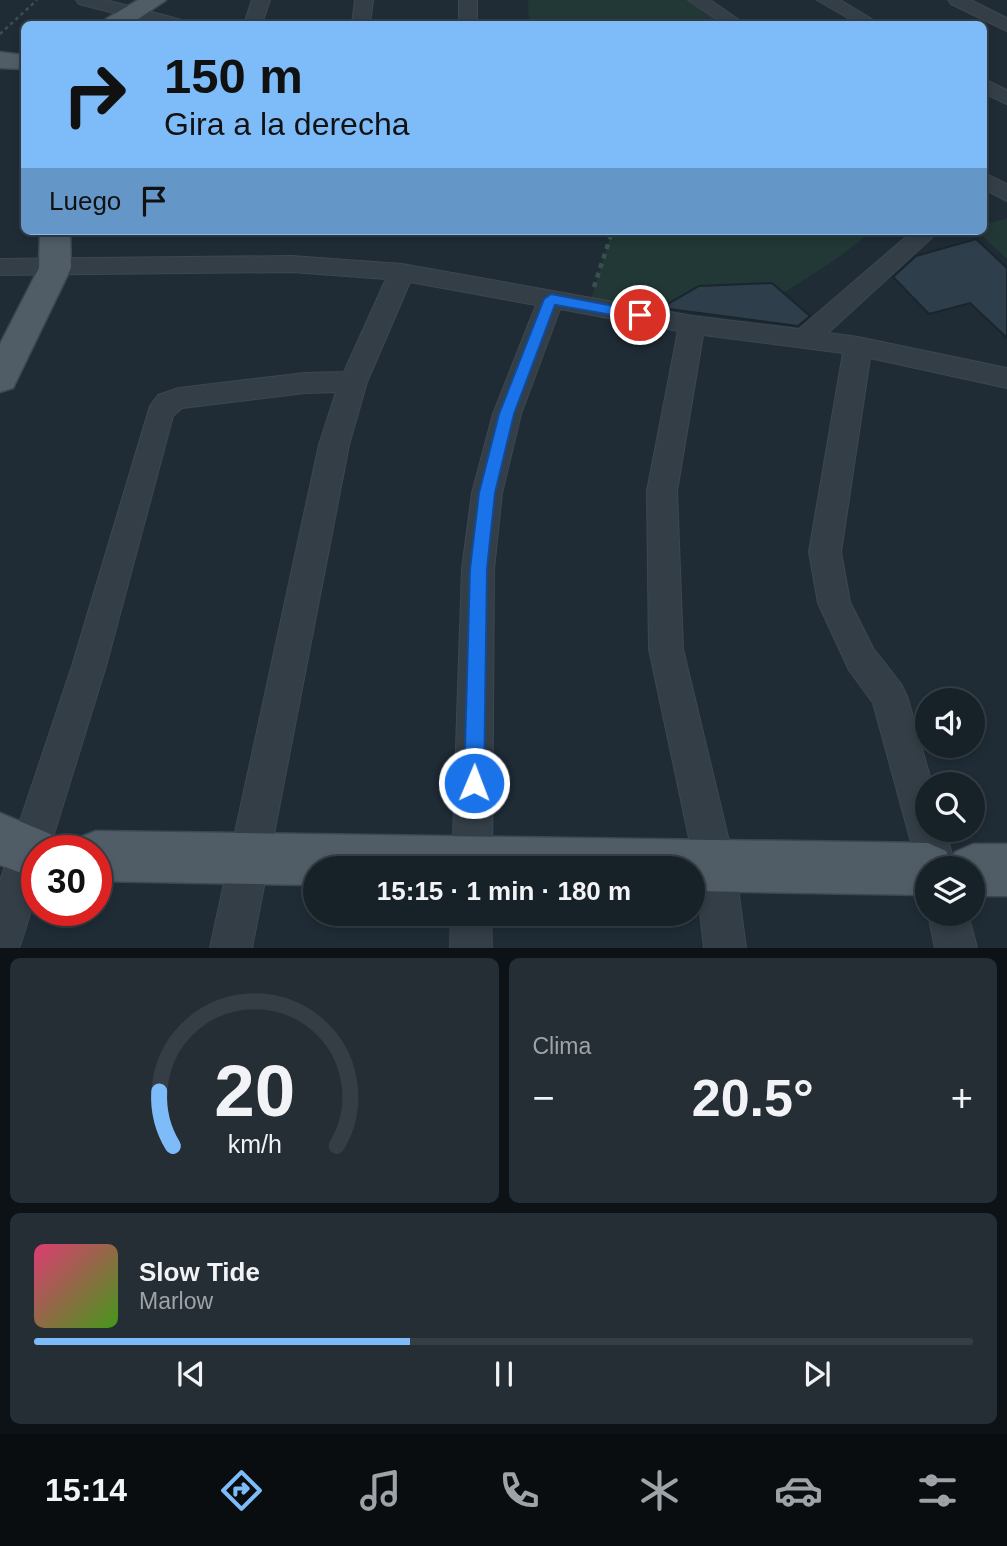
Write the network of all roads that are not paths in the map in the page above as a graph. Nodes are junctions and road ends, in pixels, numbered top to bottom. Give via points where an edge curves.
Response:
1 (85, 0) edge
2 (261, 0) edge
3 (364, 0) edge
4 (468, 0) edge
5 (696, 0) edge
6 (826, 0) edge
7 (957, 0) edge
8 (145, 6) edge
9 (120, 21) edge
10 (170, 21) edge
11 (254, 21) edge
12 (361, 21) edge
13 (468, 21) edge
14 (731, 21) edge
15 (865, 21) edge
16 (1007, 25) edge
17 (0, 60) edge
18 (21, 62) edge
19 (987, 87) edge
20 (1007, 98) edge
21 (1007, 169) edge
22 (987, 179) edge
23 (987, 183) edge
24 (1007, 194) edge
25 (55, 235) edge
26 (922, 235) edge
27 (0, 268) edge
28 (55, 268) junction
29 (402, 272) junction
30 (551, 299) junction
31 (692, 325) junction
32 (805, 339) junction
33 (858, 346) junction
34 (1007, 378) edge
35 (0, 379) edge
36 (353, 382) junction
37 (27, 835) edge
38 (21, 853) edge
39 (112, 856) edge
40 (472, 856) edge
41 (933, 856) edge
42 (248, 859) junction
43 (303, 860) edge
44 (705, 866) edge
45 (715, 866) junction
46 (915, 869) edge
47 (985, 870) edge
48 (1007, 870) edge
49 (471, 926) edge
50 (951, 926) edge
51 (0, 943) edge
52 (231, 947) edge
53 (471, 947) edge
54 (725, 947) edge
55 (956, 947) edge

1 - 8 street
2 - 11 street
3 - 12 street
4 - 13 street
5 - 14 street
6 - 15 street
7 - 16 street
8 - 9 main road
8 - 10 street
17 - 18 main road
19 - 20 street
21 - 22 street
23 - 24 street
25 - 28 main road
26 - 32 street
27 - 28 street
28 - 29 street via 292,264
28 - 35 main road
29 - 30 street
29 - 36 street
30 - 31 street
30 - 40 street via 507,414 487,493 478,569
31 - 32 street
31 - 45 street via 662,491 666,649
32 - 33 street
33 - 34 street
33 - 41 street via 825,552 834,603 861,659 889,696
36 - 37 street via 179,398 168,402 160,413 89,666
36 - 42 street via 334,445
38 - 51 street
39 - 42 main road
42 - 43 main road
42 - 52 street
44 - 45 main road
45 - 46 main road
45 - 54 street
47 - 48 main road
49 - 53 street
50 - 55 street

